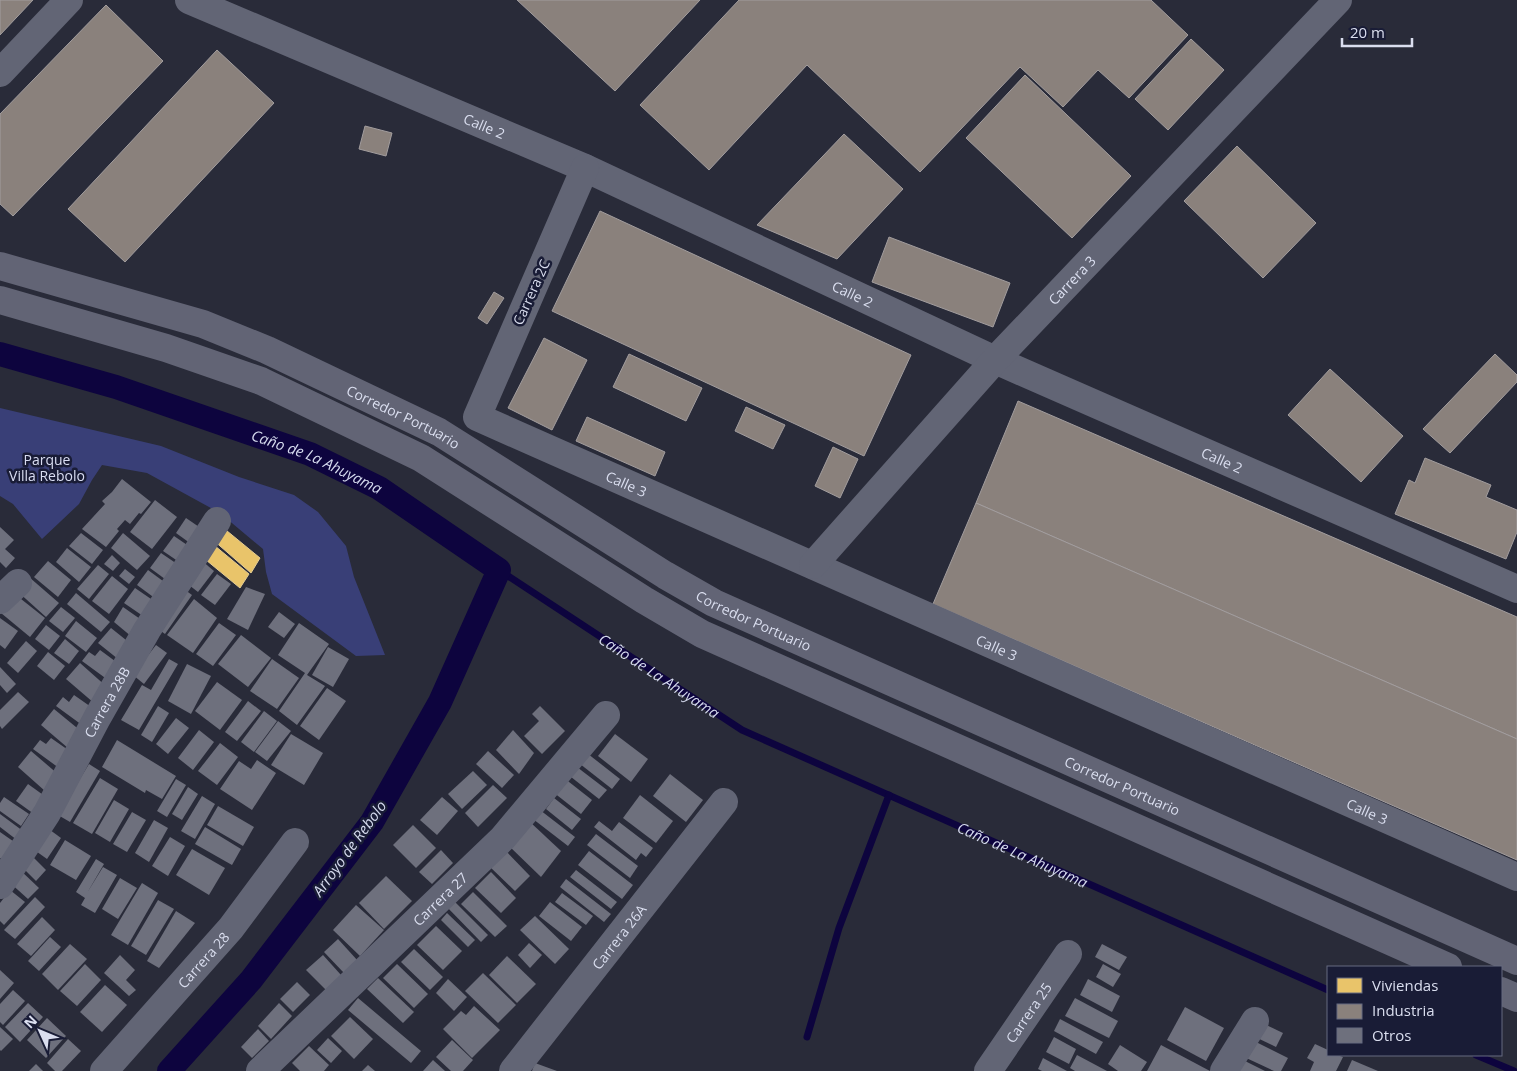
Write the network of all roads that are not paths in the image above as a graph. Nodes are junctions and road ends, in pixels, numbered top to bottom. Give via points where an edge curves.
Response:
1 (69, 0) edge
2 (189, 0) edge
3 (1338, 0) edge
4 (0, 73) edge
5 (585, 168) junction
6 (0, 266) edge
7 (0, 300) edge
8 (995, 360) junction
9 (477, 417) joint
10 (452, 440) junction
11 (434, 466) junction
12 (217, 521) dead end
13 (813, 565) junction
14 (1517, 589) edge
15 (606, 715) dead end
16 (724, 802) dead end
17 (295, 842) dead end
18 (1517, 877) edge
19 (0, 885) edge
20 (1068, 954) dead end
21 (1517, 961) edge
22 (1446, 966) edge
23 (1502, 991) edge
24 (1517, 998) edge
25 (1255, 1021) dead end
26 (104, 1071) edge
27 (260, 1071) edge
28 (513, 1071) edge
29 (988, 1071) edge
30 (1224, 1071) edge

1 - 4 street
2 - 5 street, Calle 2
3 - 8 street, Carrera 3
5 - 8 street, Calle 2
5 - 9 street, Carrera 2C
6 - 10 main road, Corredor Portuario via 203,324 276,354
7 - 11 main road, Corredor Portuario via 166,348 261,381
8 - 13 street, Carrera 3
8 - 14 street, Calle 2
9 - 13 street, Calle 3
10 - 11 main road
10 - 21 main road, Corredor Portuario via 714,603
11 - 22 main road, Corredor Portuario via 702,634
12 - 19 street, Carrera 28B via 143,638 47,813
13 - 18 street, Calle 3
15 - 27 street, Carrera 27 via 503,838
16 - 28 street, Carrera 26A
17 - 26 street, Carrera 28 via 231,928
20 - 29 street, Carrera 25
23 - 24 main road
25 - 30 street

